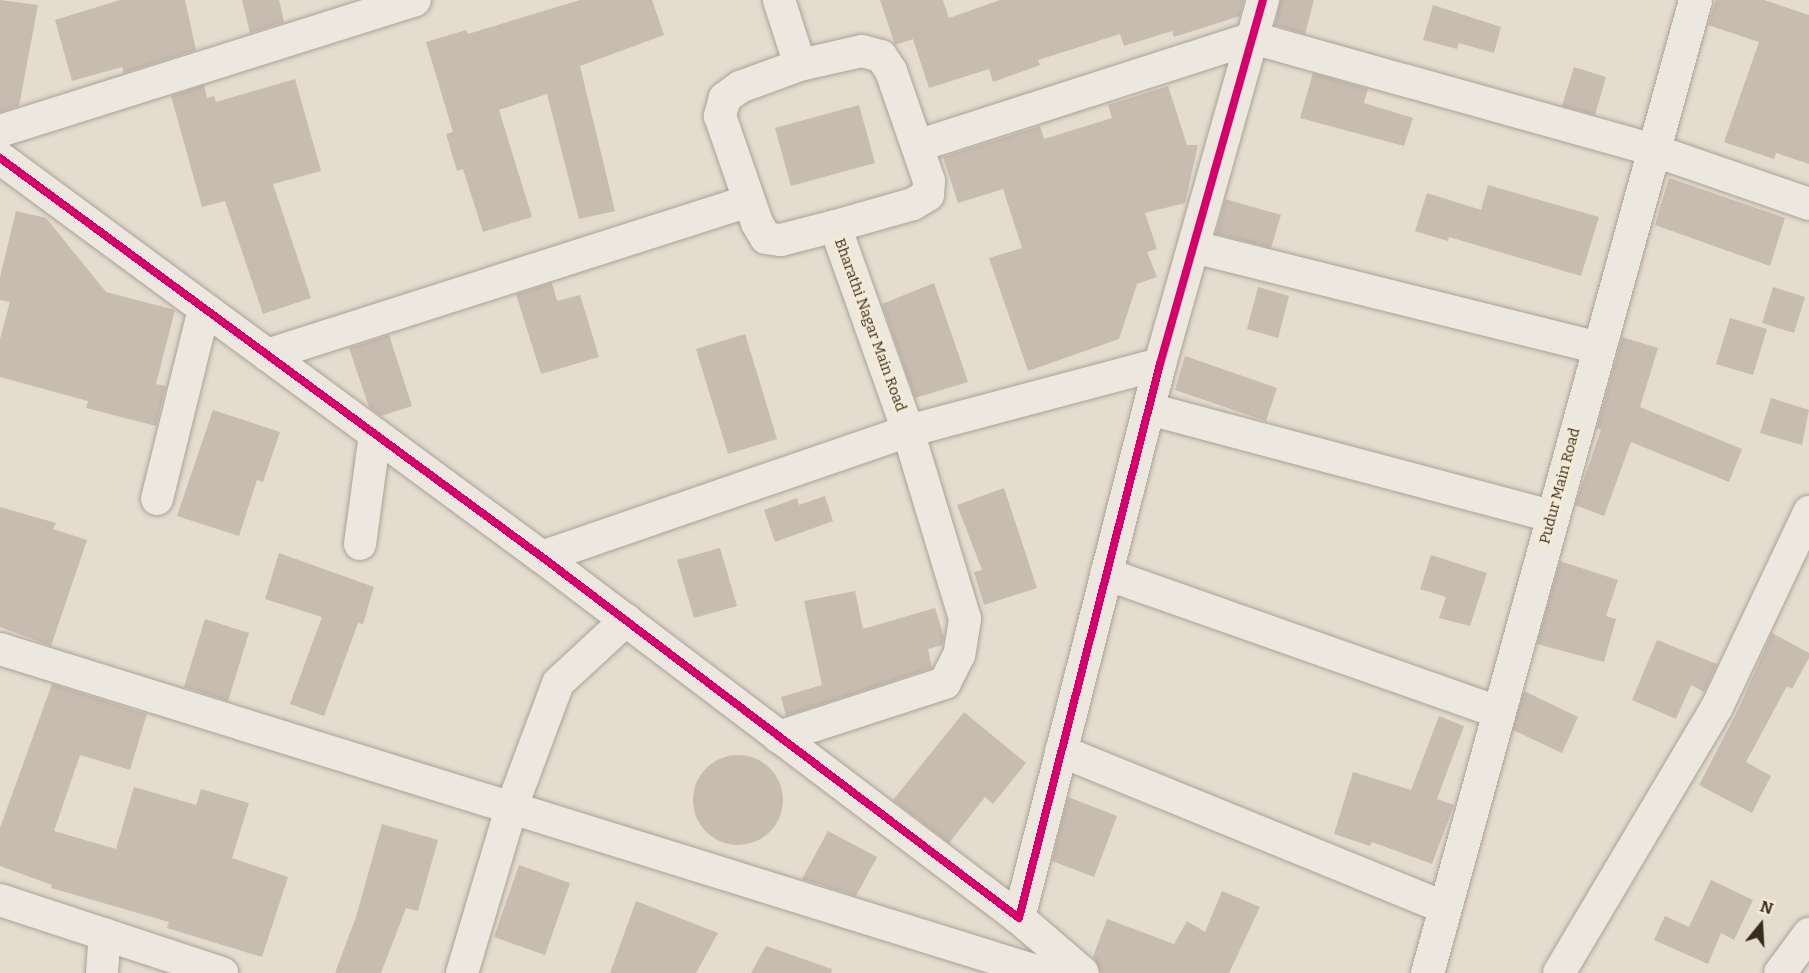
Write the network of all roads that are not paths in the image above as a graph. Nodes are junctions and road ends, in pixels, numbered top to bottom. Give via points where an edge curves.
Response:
1 (415, 0) edge
2 (779, 0) edge
3 (1263, 0) edge
4 (1695, 0) edge
5 (1253, 38) junction
6 (800, 65) junction
7 (0, 131) edge
8 (917, 146) junction
9 (1653, 150) junction
10 (0, 158) edge
11 (749, 201) junction
12 (1809, 204) edge
13 (835, 226) junction
14 (1194, 247) junction
15 (204, 309) junction
16 (1598, 348) junction
17 (267, 355) junction
18 (1160, 364) junction
19 (1149, 409) junction
20 (908, 431) junction
21 (375, 434) junction
22 (157, 500) dead end
23 (1809, 512) edge
24 (1552, 516) junction
25 (360, 544) dead end
26 (542, 557) junction
27 (1106, 573) junction
28 (626, 620) junction
29 (0, 649) edge
30 (1498, 712) junction
31 (779, 737) junction
32 (1061, 751) junction
33 (511, 809) junction
34 (0, 900) edge
35 (1445, 908) junction
36 (1018, 918) junction
37 (105, 934) junction
38 (1809, 934) edge
39 (102, 973) edge
40 (222, 973) edge
41 (462, 973) edge
42 (1043, 973) edge
43 (1083, 973) edge
44 (1427, 973) edge
45 (1559, 973) edge
46 (1780, 973) edge

1 - 7 street
2 - 6 street
3 - 5 street
4 - 9 street, Pudur Main Road
5 - 8 street
5 - 9 street
5 - 14 street
6 - 8 street, Bharathi Nagar Main Road via 862,51 881,56 891,71
6 - 11 street via 740,87 725,98 720,116
8 - 13 street, Bharathi Nagar Main Road via 929,181 928,195 914,204
9 - 12 street
9 - 16 street, Pudur Main Road
10 - 15 street
11 - 13 street via 766,238 781,240
11 - 17 street
13 - 20 street, Bharathi Nagar Main Road
14 - 16 street
14 - 18 street
15 - 17 street
15 - 22 street
16 - 24 street, Pudur Main Road
17 - 21 street
18 - 19 street
18 - 20 street
19 - 24 street
19 - 27 street
20 - 26 street
20 - 31 street, Bharathi Nagar Main Road via 965,619 965,634 951,676 940,686
21 - 25 street
21 - 26 street
23 - 45 street via 1717,707
24 - 30 street, Pudur Main Road
26 - 28 street
27 - 30 street
27 - 32 street
28 - 31 street
28 - 33 street via 558,683
29 - 33 street
30 - 35 street, Pudur Main Road
31 - 36 street
32 - 35 street
32 - 36 street
33 - 41 street
33 - 42 street
34 - 37 street
35 - 44 street, Pudur Main Road
36 - 43 street
37 - 39 street
37 - 40 street
38 - 46 street

